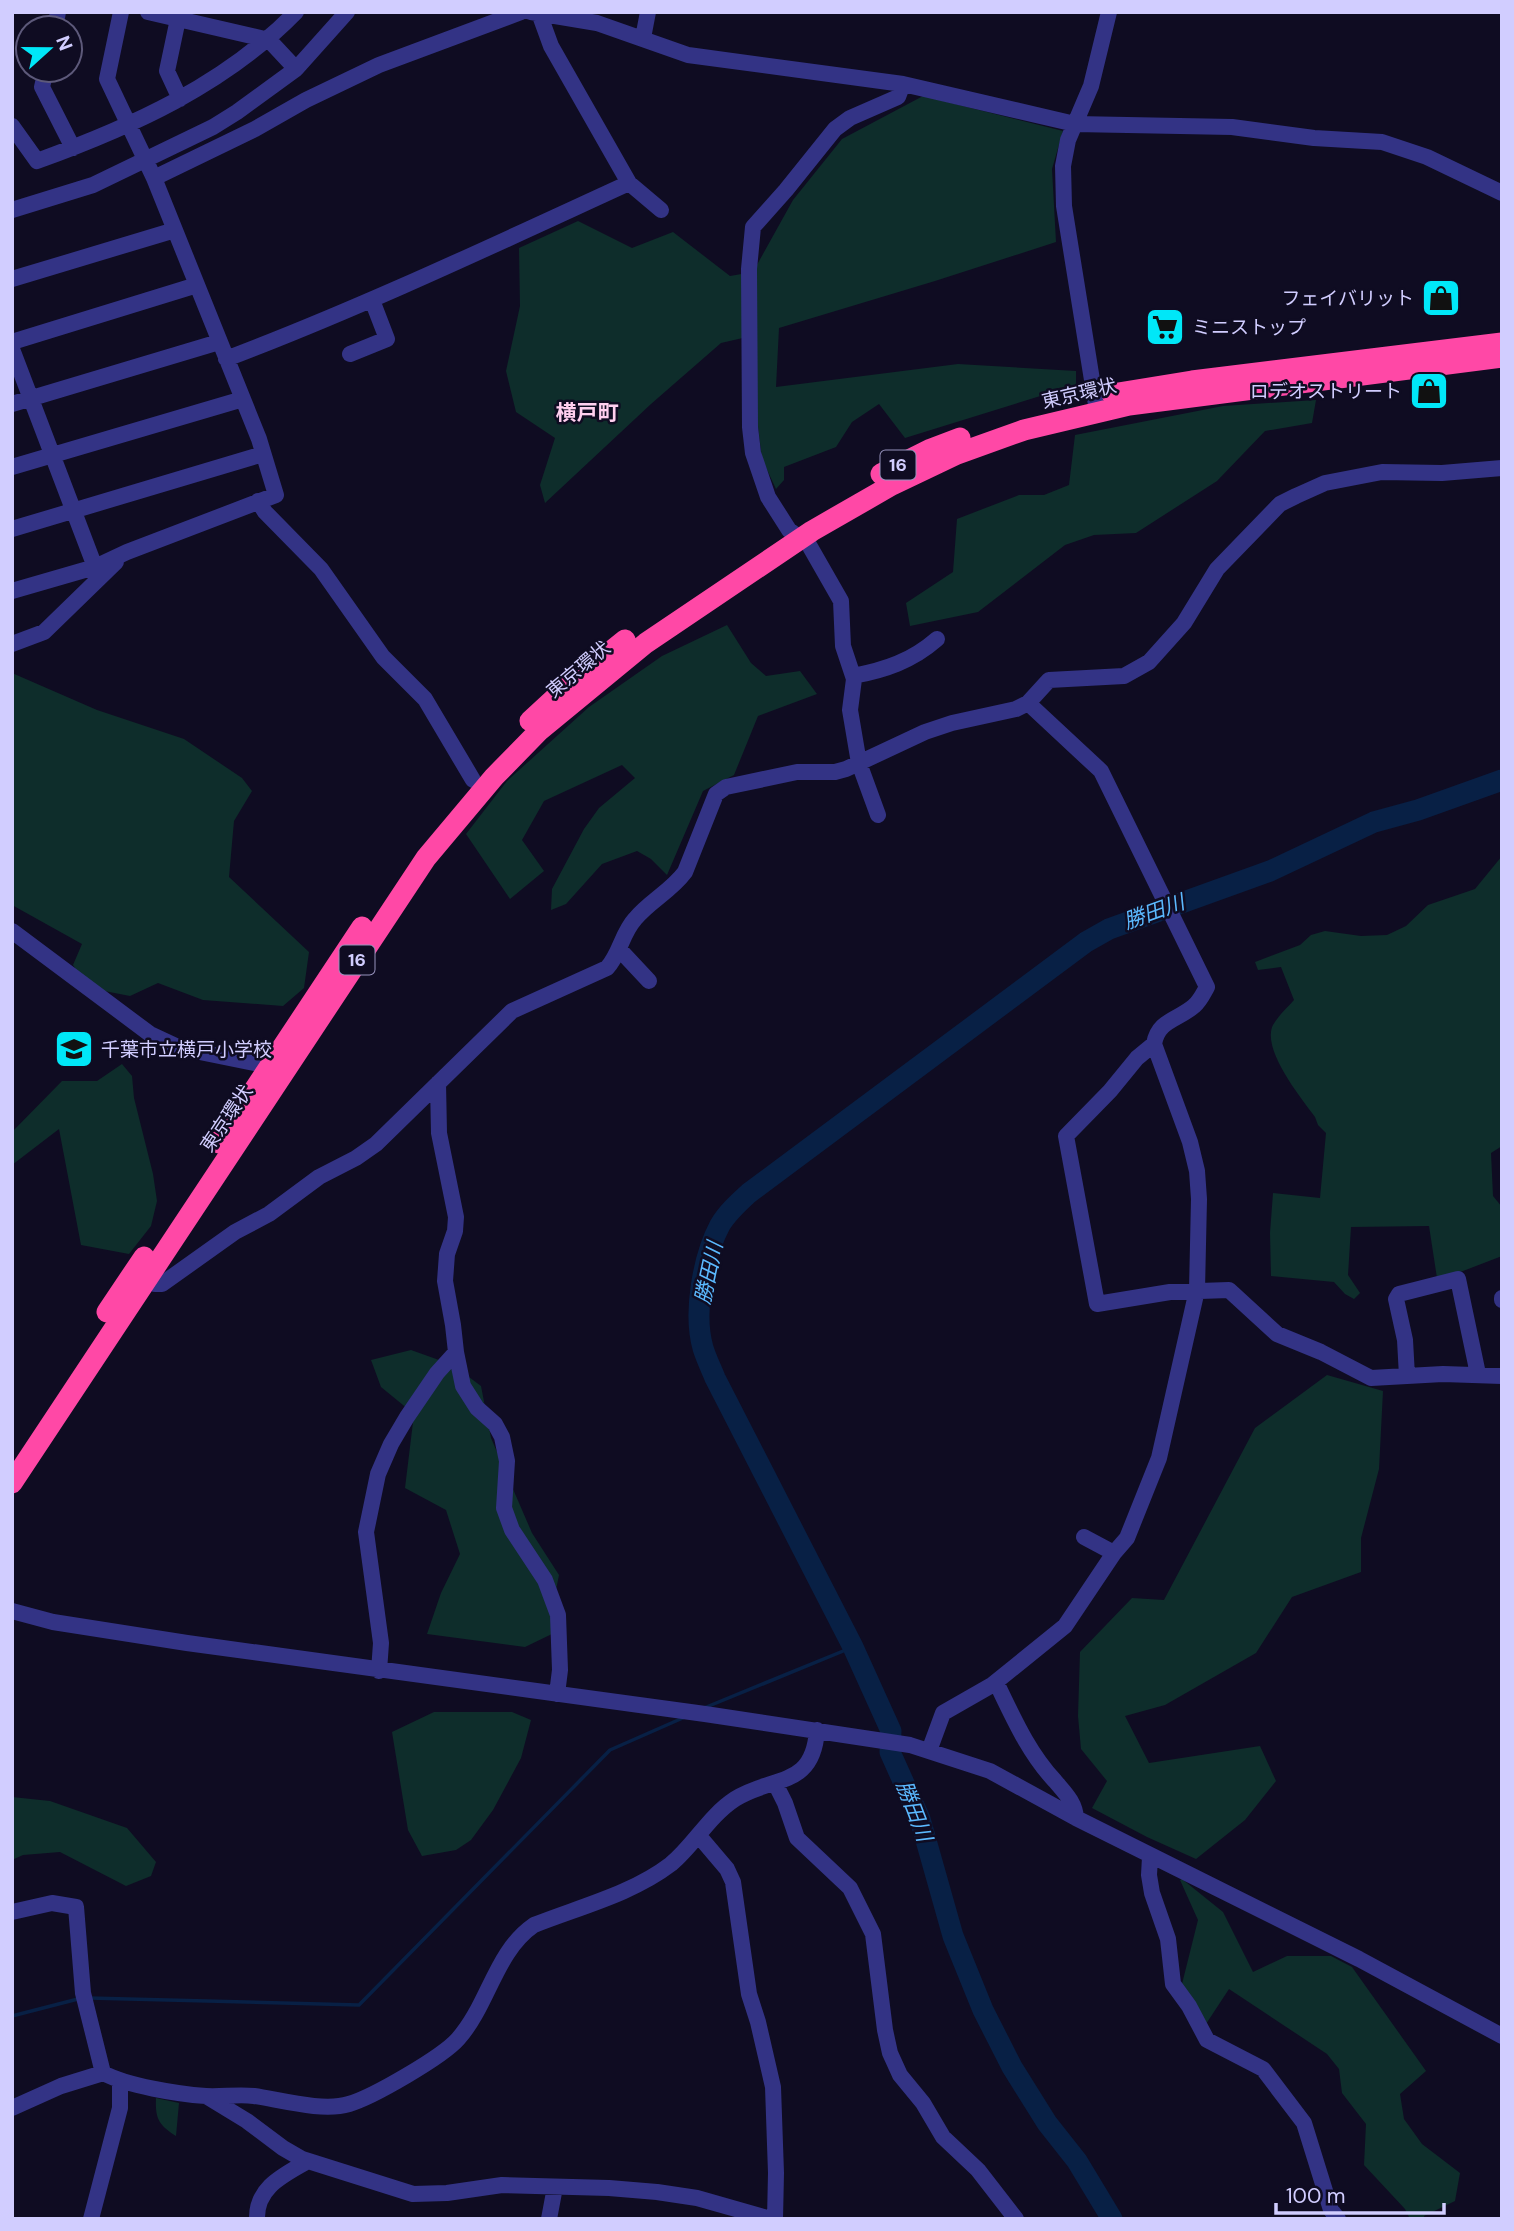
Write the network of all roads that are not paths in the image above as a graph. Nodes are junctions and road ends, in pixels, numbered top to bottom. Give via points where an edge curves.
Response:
1 (121, 12) edge
2 (148, 12) edge
3 (296, 12) edge
4 (347, 12) edge
5 (521, 12) edge
6 (648, 12) edge
7 (1109, 12) edge
8 (535, 13) edge
9 (178, 19) junction
10 (643, 38) junction
11 (269, 40) junction
12 (296, 69) junction
13 (43, 84) edge
14 (903, 84) junction
15 (180, 99) junction
16 (129, 124) junction
17 (1074, 124) junction
18 (12, 126) edge
19 (73, 148) junction
20 (146, 160) junction
21 (154, 178) junction
22 (629, 183) junction
23 (1502, 193) edge
24 (12, 210) edge
25 (661, 211) dead end
26 (175, 230) junction
27 (12, 279) edge
28 (197, 285) junction
29 (372, 300) junction
30 (12, 342) edge
31 (219, 342) junction
32 (1502, 343) edge
33 (12, 349) edge
34 (350, 354) dead end
35 (1502, 357) edge
36 (226, 359) junction
37 (31, 398) junction
38 (243, 399) junction
39 (12, 404) edge
40 (1096, 404) junction
41 (263, 454) junction
42 (53, 455) junction
43 (12, 467) edge
44 (1502, 468) edge
45 (258, 502) junction
46 (74, 510) junction
47 (12, 529) edge
48 (795, 534) junction
49 (127, 551) junction
50 (95, 567) junction
51 (12, 591) edge
52 (937, 639) dead end
53 (12, 644) edge
54 (853, 676) junction
55 (1028, 702) junction
56 (859, 763) junction
57 (473, 780) junction
58 (878, 816) dead end
59 (12, 930) edge
60 (620, 950) junction
61 (649, 981) dead end
62 (1154, 1044) junction
63 (275, 1071) junction
64 (438, 1083) junction
65 (141, 1275) junction
66 (1197, 1290) junction
67 (456, 1352) junction
68 (1478, 1374) junction
69 (1407, 1376) junction
70 (1502, 1376) edge
71 (12, 1457) edge
72 (12, 1483) edge
73 (1084, 1537) dead end
74 (1114, 1553) junction
75 (12, 1611) edge
76 (379, 1671) junction
77 (996, 1682) junction
78 (557, 1694) junction
79 (817, 1730) junction
80 (926, 1750) junction
81 (775, 1783) junction
82 (1076, 1818) junction
83 (699, 1836) junction
84 (1150, 1857) junction
85 (12, 1912) edge
86 (1502, 2036) edge
87 (103, 2073) junction
88 (120, 2081) junction
89 (206, 2096) junction
90 (12, 2108) edge
91 (308, 2161) junction
92 (555, 2187) junction
93 (93, 2217) edge
94 (257, 2219) edge
95 (549, 2219) edge
96 (773, 2219) edge
97 (1016, 2219) edge
98 (1338, 2219) edge

1 - 16 street via 107,79
2 - 9 street
3 - 11 street
4 - 12 street
5 - 21 street via 379,65
6 - 10 street
7 - 17 street via 1091,86
8 - 10 street via 597,23
8 - 22 street
9 - 11 street
9 - 15 street via 167,71
10 - 14 street via 688,55
11 - 12 street
11 - 15 street
12 - 20 street via 237,112
13 - 19 street
14 - 17 street
14 - 48 street via 898,97 835,129 753,227 749,269 753,453 768,496
15 - 16 street
16 - 19 street
16 - 20 street
17 - 23 street via 1232,127 1382,142
17 - 40 street via 1063,166 1064,206
18 - 19 street via 37,161
20 - 21 street
20 - 24 street via 71,193
21 - 26 street
22 - 25 street
22 - 29 street
26 - 27 street
26 - 28 street
28 - 30 street
28 - 31 street
29 - 34 street via 387,339
29 - 36 street
31 - 36 street
31 - 37 street
32 - 40 highway, 東京環状 / 16 via 1179,383
33 - 37 street
35 - 40 highway, 東京環状 / 16 via 1167,400
36 - 38 street
37 - 39 street
37 - 42 street
38 - 41 street
38 - 42 street
40 - 48 highway, 東京環状 / 16 via 957,454
41 - 45 street via 276,495
41 - 46 street
42 - 43 street
42 - 46 street
44 - 55 street via 1353,476 1280,504 1217,569 1184,623 1149,662 1124,676 1049,680
45 - 49 street
45 - 57 street via 321,569 383,657 425,699
46 - 47 street
46 - 50 street
48 - 54 street via 808,545 841,601 843,646
48 - 57 highway, 東京環状 / 16 via 636,632 530,721
48 - 63 highway, 東京環状 / 16 via 646,643 539,731 494,776 426,858
49 - 50 street
49 - 53 street via 44,632
50 - 51 street
52 - 54 street via 905,662
54 - 56 street via 850,710
55 - 56 street via 925,732
55 - 62 street via 1101,771 1207,987 1196,1005 1163,1025
56 - 58 street
56 - 60 street via 835,772 780,775 726,787 716,794 685,872 635,919
57 - 63 highway, 東京環状 / 16 via 415,849
59 - 63 street via 150,1034 180,1048
60 - 61 street
60 - 64 street via 607,968 512,1011
62 - 66 street via 1197,1171
62 - 66 street via 1066,1136 1097,1304
63 - 65 highway, 東京環状 / 16
64 - 65 street via 376,1144 319,1177 162,1284
64 - 67 street via 439,1133 456,1217 445,1281
65 - 71 highway, 東京環状 / 16
65 - 72 highway, 東京環状 / 16
66 - 69 street via 1229,1290 1277,1334 1359,1374
66 - 74 street via 1159,1458 1127,1538
67 - 76 street via 407,1417 378,1474 366,1532 381,1643
67 - 78 street via 463,1386 502,1437 507,1461 503,1508 545,1580 558,1615
68 - 69 street
68 - 69 street via 1458,1279 1399,1294 1396,1299
68 - 70 street
73 - 74 street
74 - 77 street via 1065,1626
75 - 76 street via 52,1622
76 - 78 street
77 - 80 street via 943,1713
77 - 82 street via 1031,1754 1069,1797
78 - 79 street
79 - 80 street
79 - 81 street via 811,1760
80 - 82 street via 990,1771
81 - 83 street via 734,1800
81 - 97 street via 797,1838 850,1888 873,1934 885,2029 900,2075 943,2137 978,2171
82 - 84 street
83 - 89 street via 656,1875 522,1934 449,2049 364,2098 330,2107 250,2096
83 - 96 street via 733,1882 749,1994 774,2087
84 - 86 street via 1359,1959
84 - 98 street via 1152,1893 1168,1939 1173,1984 1207,2040 1263,2068 1304,2123 1331,2210
85 - 87 street via 52,1903 76,1907 84,1998
87 - 88 street
87 - 90 street
88 - 89 street
88 - 93 street via 120,2108
89 - 91 street
91 - 92 street via 413,2194 502,2185
91 - 94 street via 270,2183 257,2205
92 - 95 street
92 - 96 street via 657,2192

